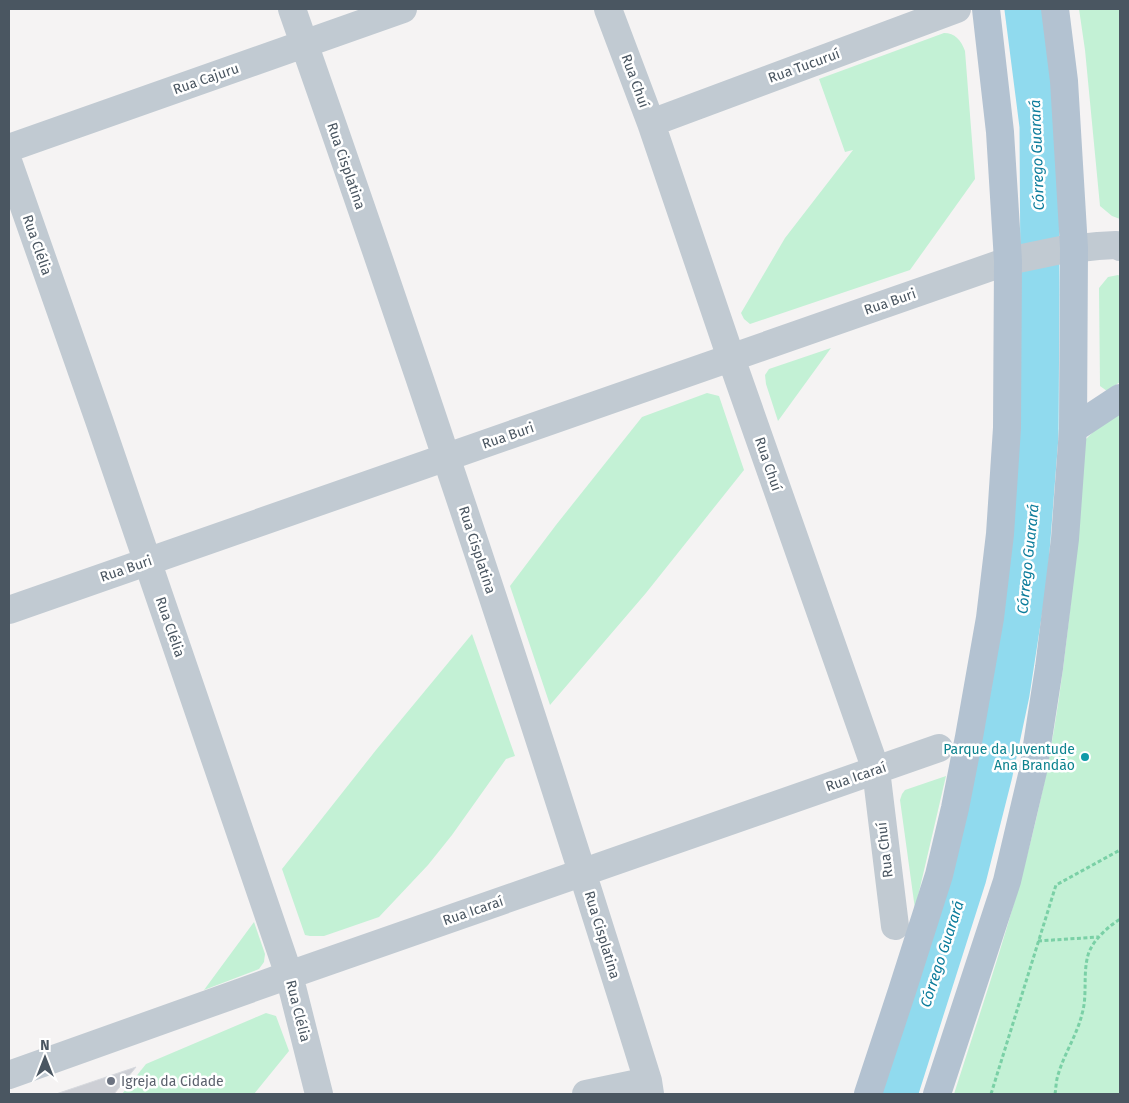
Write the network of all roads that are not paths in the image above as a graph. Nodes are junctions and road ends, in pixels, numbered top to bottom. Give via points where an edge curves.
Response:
1 (292, 9) edge
2 (403, 9) edge
3 (608, 9) edge
4 (957, 9) edge
5 (986, 9) edge
6 (1055, 9) edge
7 (304, 44) junction
8 (651, 123) junction
9 (9, 148) edge
10 (9, 164) edge
11 (1120, 247) edge
12 (1039, 255) junction
13 (731, 358) junction
14 (1120, 398) edge
15 (1073, 429) junction
16 (446, 457) junction
17 (148, 561) junction
18 (9, 610) edge
19 (939, 748) dead end
20 (876, 770) junction
21 (583, 873) junction
22 (895, 926) dead end
23 (289, 975) junction
24 (9, 1075) edge
25 (649, 1088) edge
26 (319, 1094) edge
27 (586, 1094) edge
28 (868, 1094) edge
29 (937, 1094) edge

1 - 7 street, Rua Cisplatina
2 - 7 street, Rua Cajuru
3 - 8 street, Rua Chuí
4 - 8 street, Rua Tucuruí
5 - 12 main road via 1000,132
6 - 12 main road via 1064,81
7 - 9 street, Rua Cajuru
7 - 16 street, Rua Cisplatina
8 - 13 street, Rua Chuí
10 - 17 street, Rua Clélia
11 - 12 street, Rua Buri
12 - 13 street, Rua Buri
12 - 15 main road
12 - 28 main road via 1007,428 1000,534 970,737 939,875
13 - 16 street, Rua Buri
13 - 20 street, Rua Chuí
14 - 15 main road
15 - 29 main road via 1065,539 1033,772 1007,881
16 - 17 street, Rua Buri
16 - 21 street, Rua Cisplatina
17 - 18 street, Rua Buri
17 - 23 street, Rua Clélia
19 - 20 street, Rua Icaraí
20 - 21 street, Rua Icaraí
20 - 22 street, Rua Chuí
21 - 23 street, Rua Icaraí
21 - 25 street, Rua Cisplatina
23 - 24 street, Rua Icaraí
23 - 26 street, Rua Clélia
25 - 27 street

